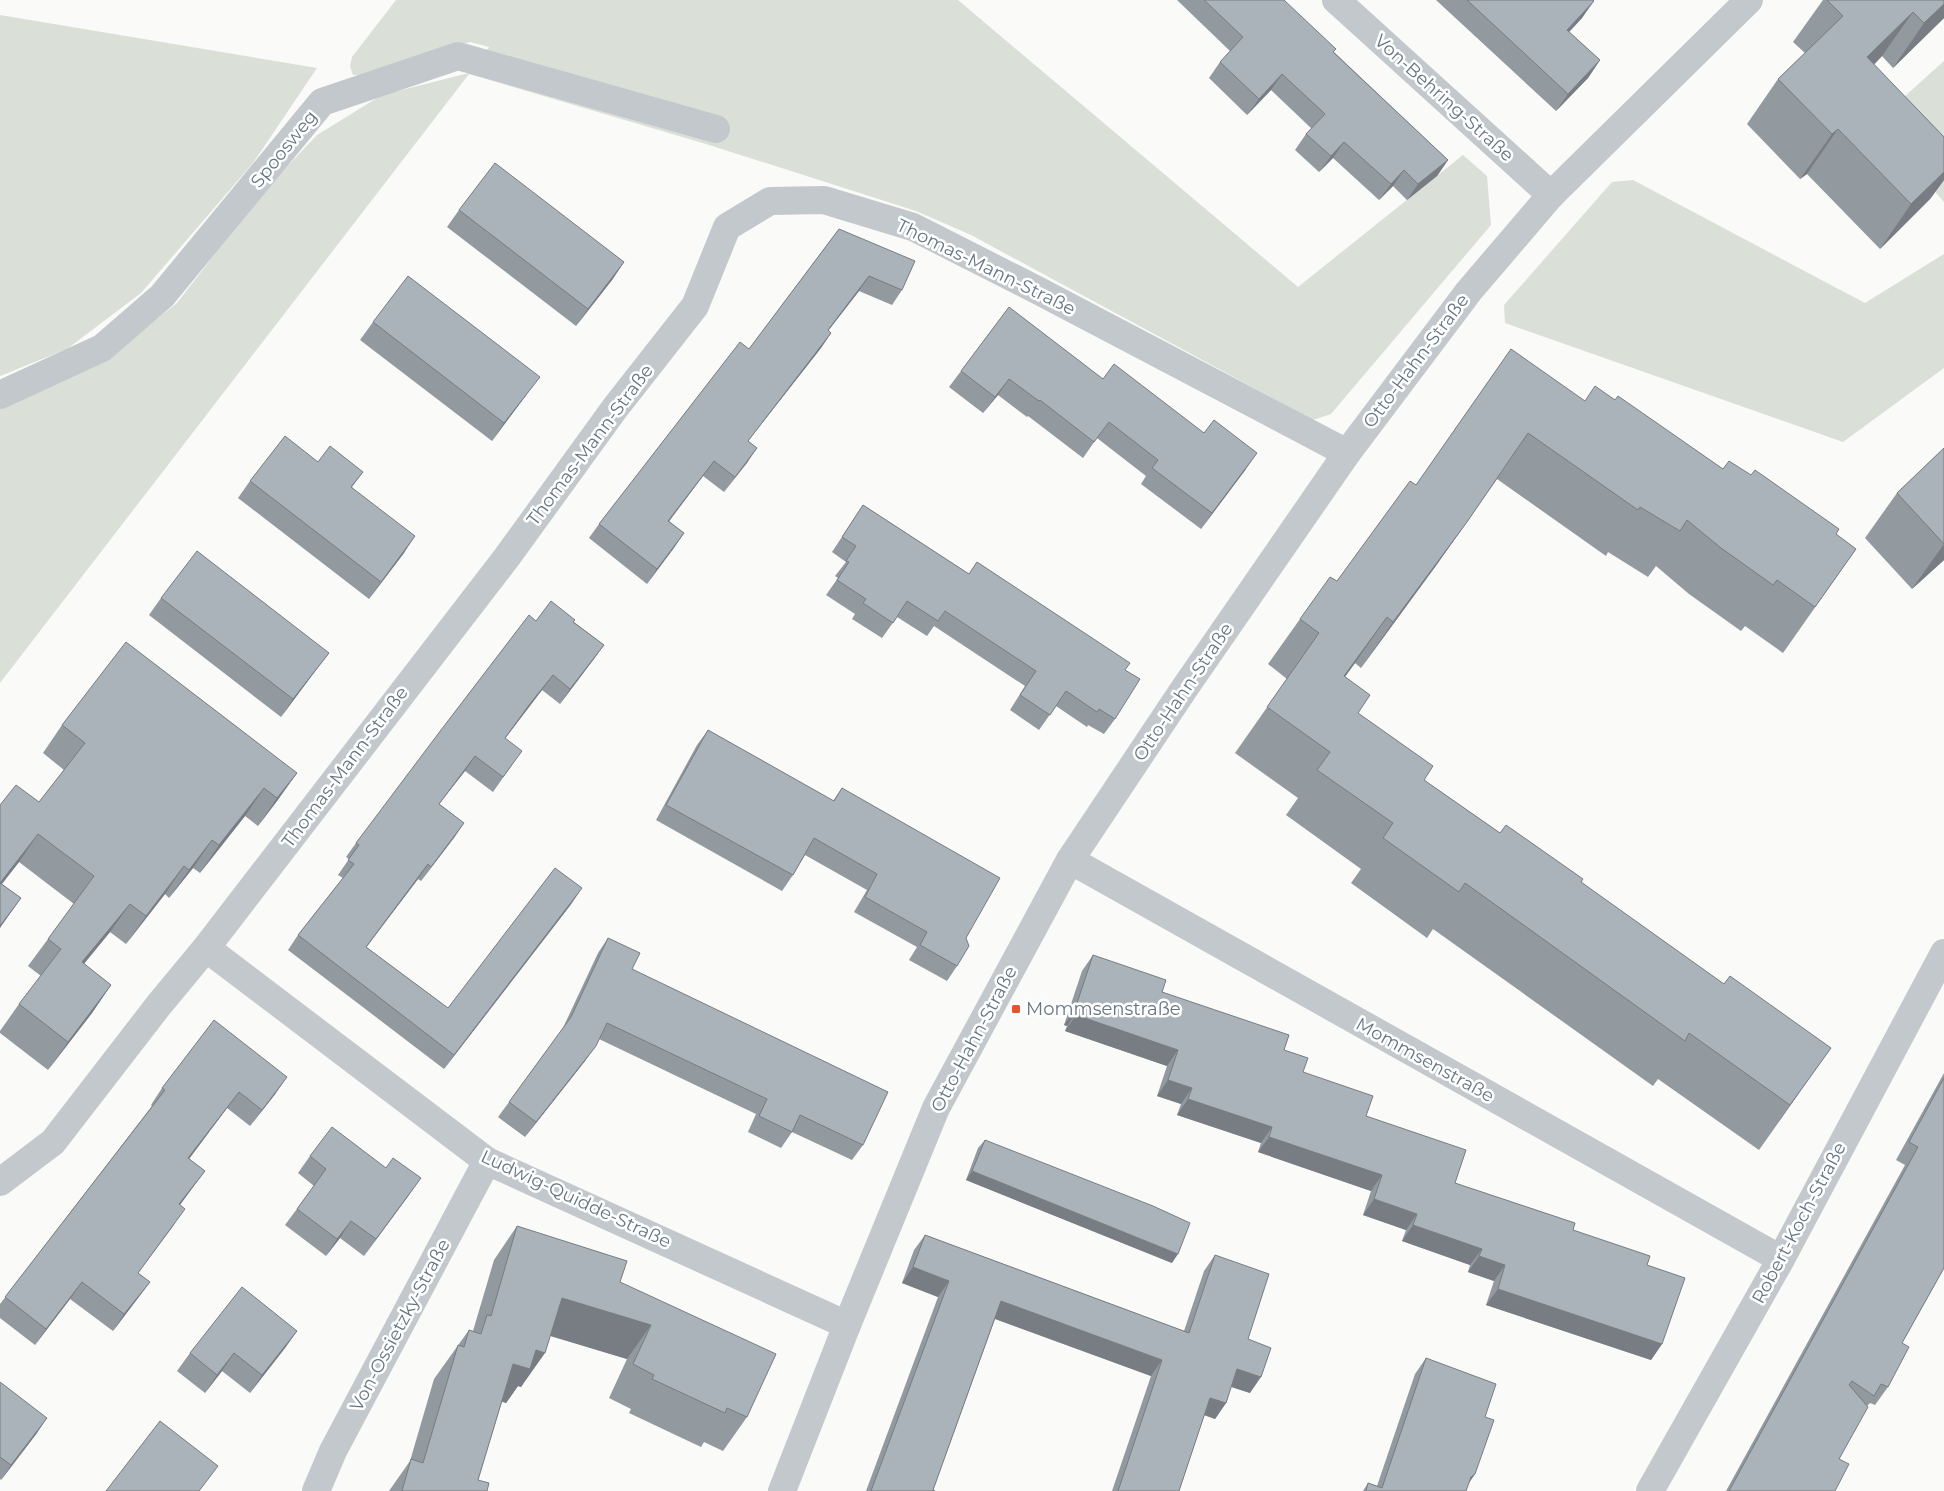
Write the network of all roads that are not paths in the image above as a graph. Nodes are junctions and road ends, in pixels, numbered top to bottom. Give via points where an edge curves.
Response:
1 (1336, 0) edge
2 (1749, 0) edge
3 (716, 128) dead end
4 (1552, 195) junction
5 (0, 395) edge
6 (1347, 453) junction
7 (1070, 860) junction
8 (206, 948) junction
9 (1944, 952) edge
10 (487, 1160) junction
11 (0, 1182) edge
12 (1781, 1259) junction
13 (847, 1325) junction
14 (316, 1491) edge
15 (782, 1491) edge
16 (1650, 1491) edge

1 - 4 street, Von-Behring-Straße
2 - 4 street, Otto-Hahn-Straße
3 - 5 street, Spoosweg via 458,56 322,102 162,296 102,348
4 - 6 street, Otto-Hahn-Straße via 1469,291
6 - 7 street, Otto-Hahn-Straße
6 - 8 street, Thomas-Mann-Straße via 913,228 824,200 770,200 727,227 695,306 507,557
7 - 12 street, Mommsenstraße
7 - 13 street, Otto-Hahn-Straße via 936,1108
8 - 10 street, Ludwig-Quidde-Straße
8 - 11 street, Thomas-Mann-Straße via 53,1142
9 - 12 street, Robert-Koch-Straße
10 - 13 street, Ludwig-Quidde-Straße
10 - 14 street, Von-Ossietzky-Straße via 333,1451
12 - 16 street, Robert-Koch-Straße
13 - 15 street, Otto-Hahn-Straße

